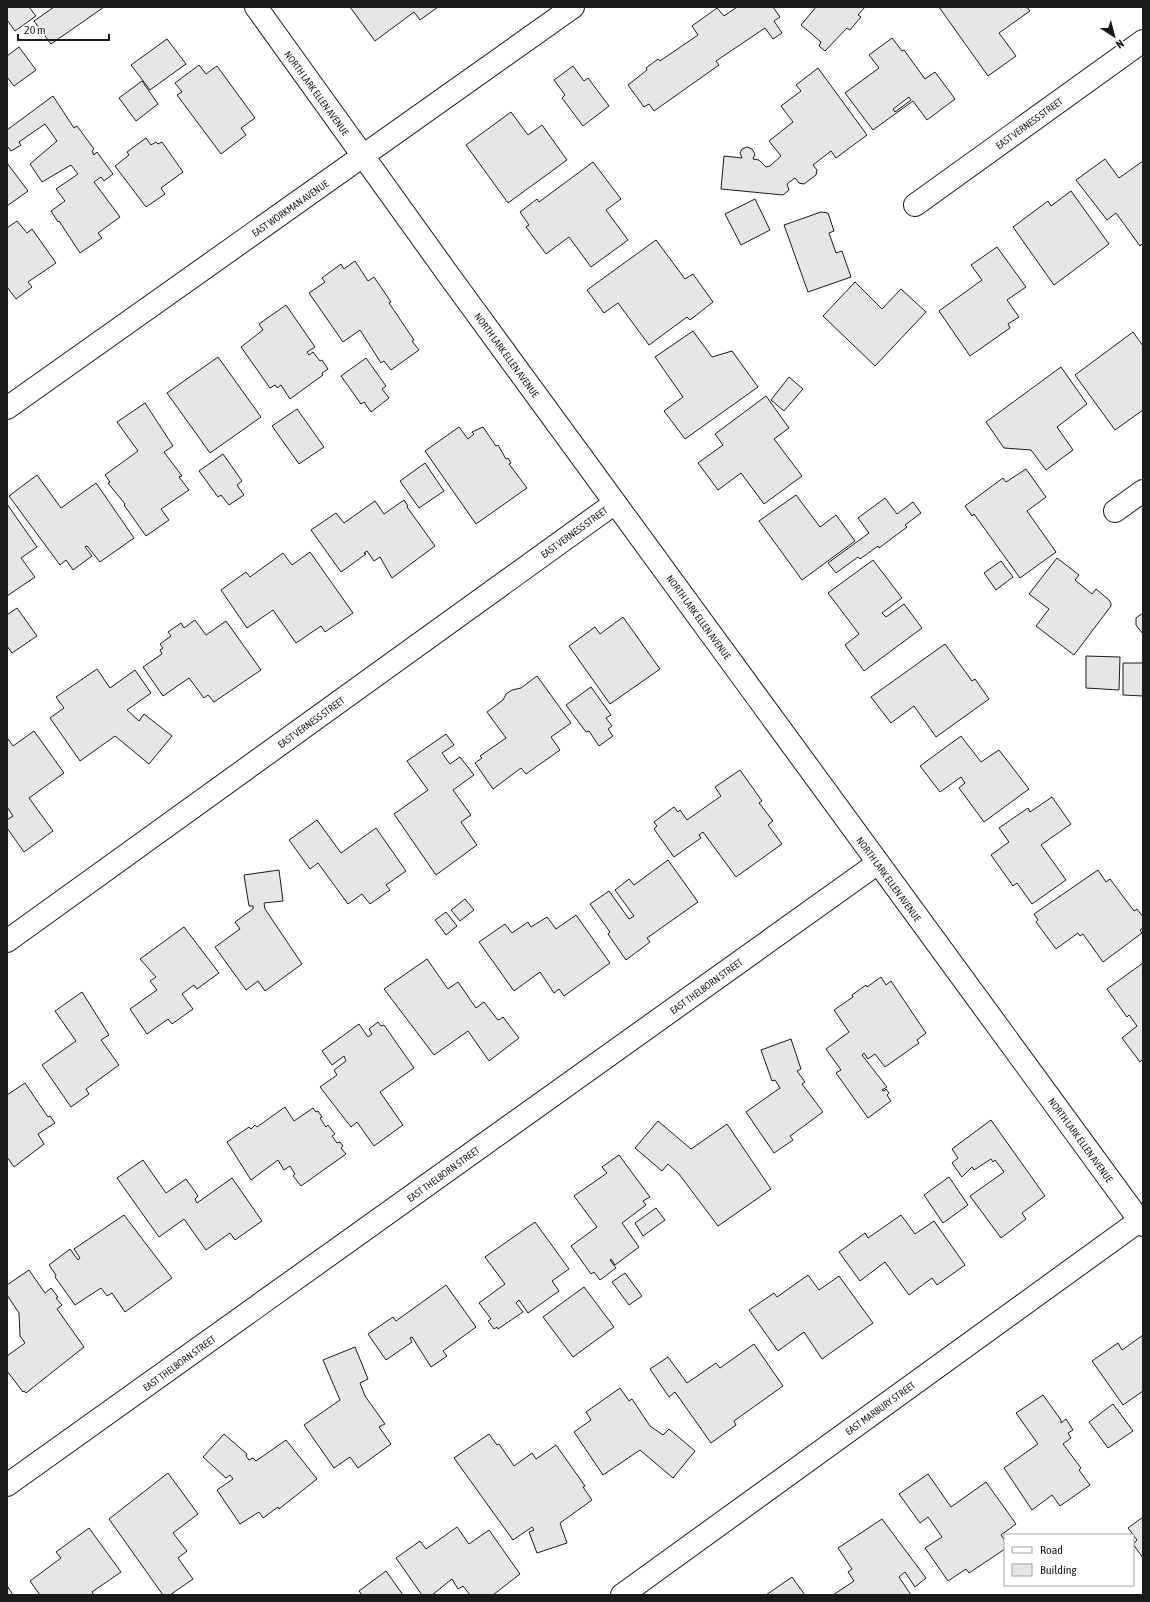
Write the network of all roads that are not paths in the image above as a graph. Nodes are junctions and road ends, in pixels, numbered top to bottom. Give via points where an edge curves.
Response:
1 (256, 7) edge
2 (573, 7) edge
3 (1143, 41) edge
4 (363, 157) junction
5 (915, 205) dead end
6 (7, 408) edge
7 (1143, 491) edge
8 (615, 503) junction
9 (1115, 511) dead end
10 (878, 863) junction
11 (7, 941) edge
12 (1141, 1223) edge
13 (7, 1486) edge
14 (622, 1595) edge

1 - 4 street, NORTH LARK ELLEN AVENUE
2 - 4 street, EAST WORKMAN AVENUE
3 - 5 street, EAST VERNESS STREET
4 - 6 street, EAST WORKMAN AVENUE
4 - 8 street, NORTH LARK ELLEN AVENUE
7 - 9 street
8 - 10 street, NORTH LARK ELLEN AVENUE
8 - 11 street, EAST VERNESS STREET
10 - 12 street, NORTH LARK ELLEN AVENUE
10 - 13 street, EAST THELBORN STREET
12 - 14 street, EAST MARBURY STREET

